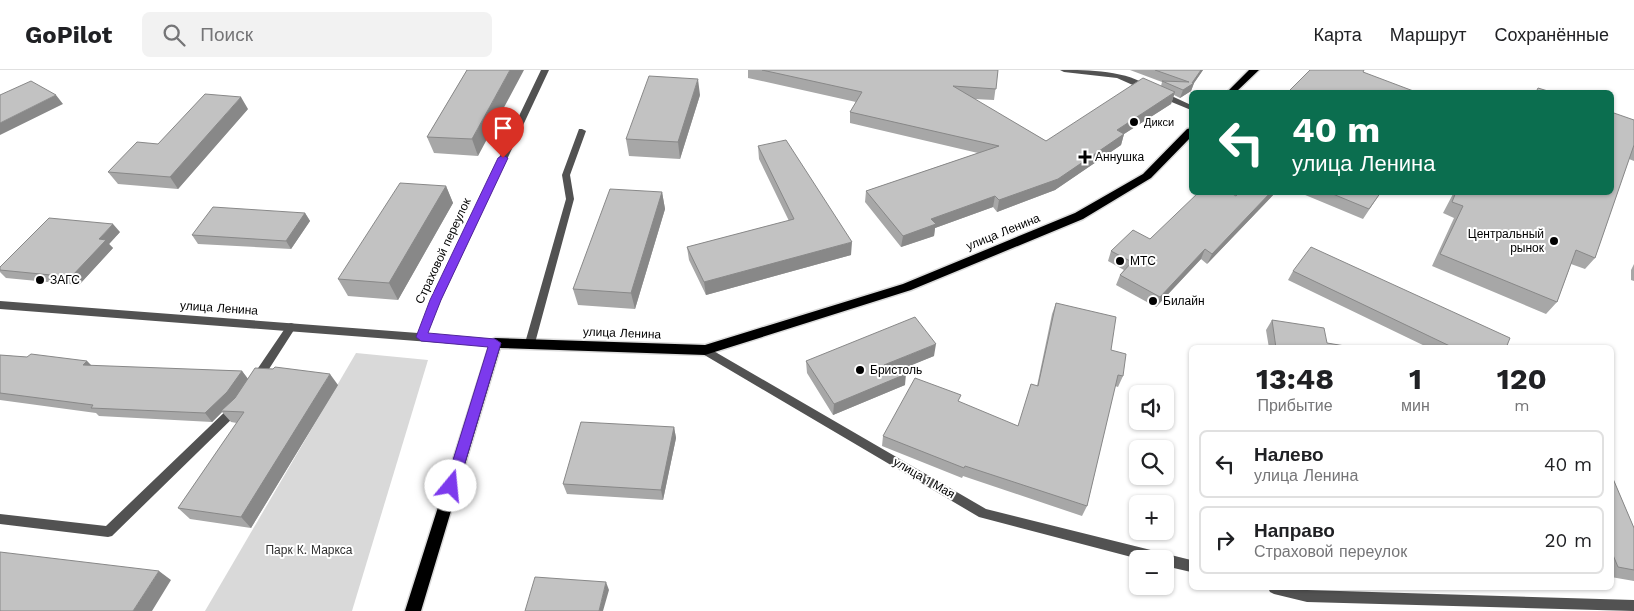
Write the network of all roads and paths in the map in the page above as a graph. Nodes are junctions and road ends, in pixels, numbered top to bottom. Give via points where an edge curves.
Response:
1 (545, 70) edge
2 (1064, 70) edge
3 (1254, 70) edge
4 (1232, 90) edge
5 (1189, 107) edge
6 (582, 131) dead end
7 (1189, 133) edge
8 (0, 305) edge
9 (291, 327) junction
10 (421, 337) junction
11 (495, 343) junction
12 (530, 343) junction
13 (705, 350) junction
14 (0, 519) edge
15 (1129, 551) edge
16 (1174, 562) edge
17 (1189, 566) edge
18 (1282, 590) edge
19 (1634, 606) edge
20 (413, 611) edge

1 - 10 street, Страховой переулок
2 - 5 street via 1119,76
3 - 4 main road
6 - 12 street via 566,175 570,199
7 - 13 main road, улица Ленина via 1147,176 1079,216 907,287
8 - 9 street, улица Ленина
9 - 10 street, улица Ленина
9 - 14 street via 239,405 108,532
10 - 11 street, улица Ленина
11 - 12 main road, улица Ленина
11 - 20 main road
12 - 13 main road, улица Ленина
13 - 15 street, улица 1 Мая via 983,513
16 - 17 street
18 - 19 street via 1307,596

